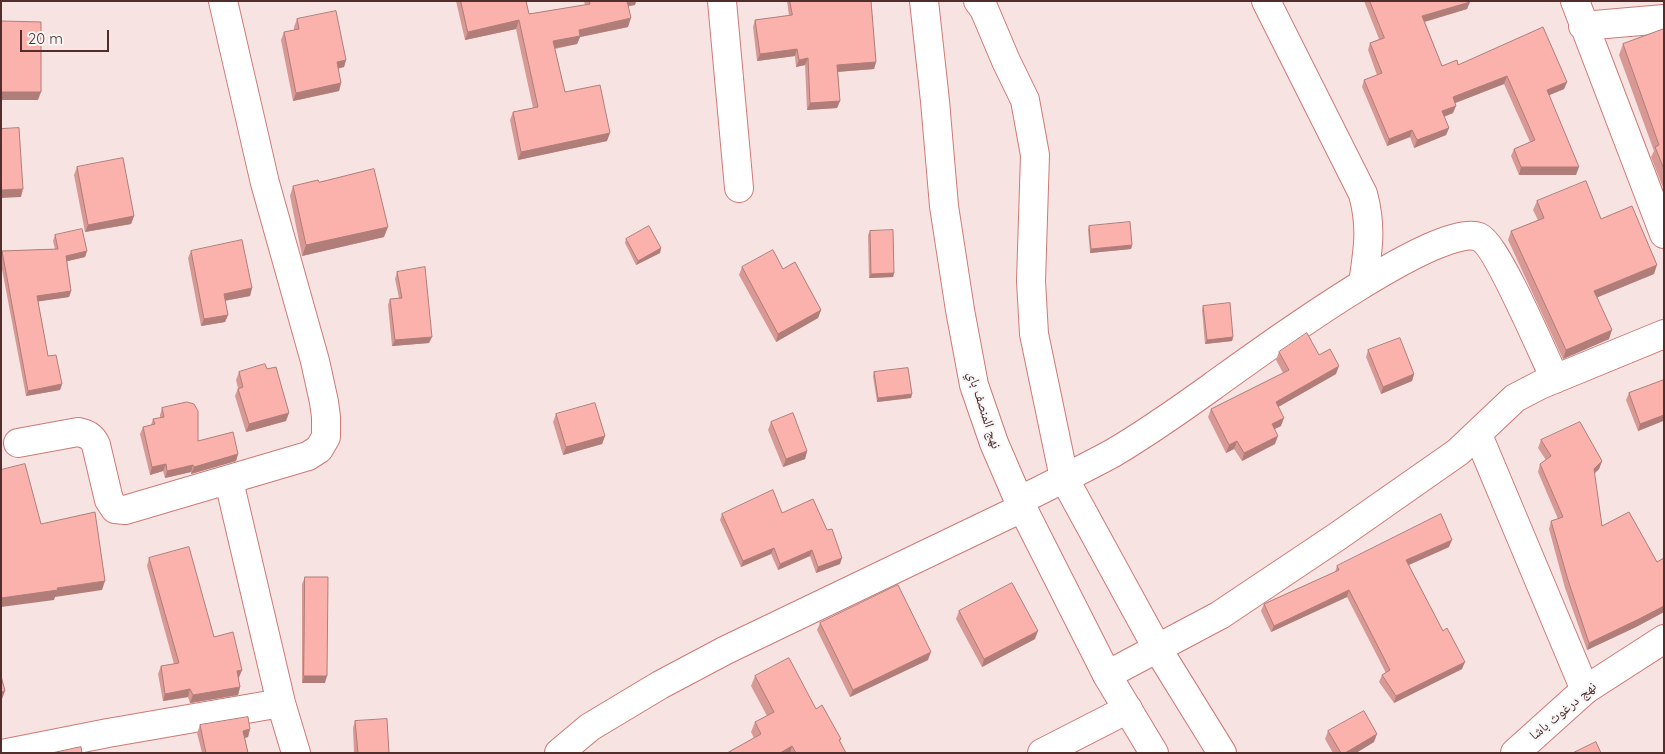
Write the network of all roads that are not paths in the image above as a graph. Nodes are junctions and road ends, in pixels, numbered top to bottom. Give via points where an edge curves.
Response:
1 (223, 1) edge
2 (722, 1) edge
3 (924, 1) edge
4 (978, 1) edge
5 (1266, 1) edge
6 (1579, 14) edge
7 (1664, 19) edge
8 (739, 188) dead end
9 (1664, 234) edge
10 (1363, 283) junction
11 (1664, 334) edge
12 (1555, 379) junction
13 (1478, 435) junction
14 (18, 443) dead end
15 (1064, 478) junction
16 (229, 481) junction
17 (1021, 505) junction
18 (1664, 639) edge
19 (1157, 648) junction
20 (1107, 675) junction
21 (1585, 690) junction
22 (282, 703) junction
23 (1128, 709) junction
24 (1519, 751) edge
25 (7, 753) edge
26 (296, 753) edge
27 (559, 753) edge
28 (1042, 753) edge
29 (1154, 753) edge
30 (1222, 753) edge

1 - 16 street via 265,184 314,361 326,417 326,436 319,449 308,456
2 - 8 street
3 - 17 street, نهج المنصف باي via 944,206 974,385 994,443
4 - 15 street via 1025,100 1035,155 1031,281 1034,334
5 - 10 street via 1363,194 1368,211 1369,243
6 - 7 street
6 - 9 street
10 - 12 street via 1439,243 1471,235 1481,238 1510,284
10 - 15 street via 1113,453
11 - 12 street
12 - 13 street via 1515,398
13 - 19 street via 1338,536 1220,615
13 - 21 street
14 - 16 street via 78,432 87,434 96,445 109,500 115,509 125,510
15 - 17 street
15 - 19 street
16 - 22 street
17 - 20 street, نهج المنصف باي
17 - 27 street via 660,685 590,727
18 - 21 street, نهج درغوث باشا
19 - 20 street
19 - 30 street
20 - 23 street, نهج المنصف باي
21 - 24 street, نهج درغوث باشا
22 - 25 street
22 - 26 street
23 - 28 street
23 - 29 street, نهج المنصف باي

